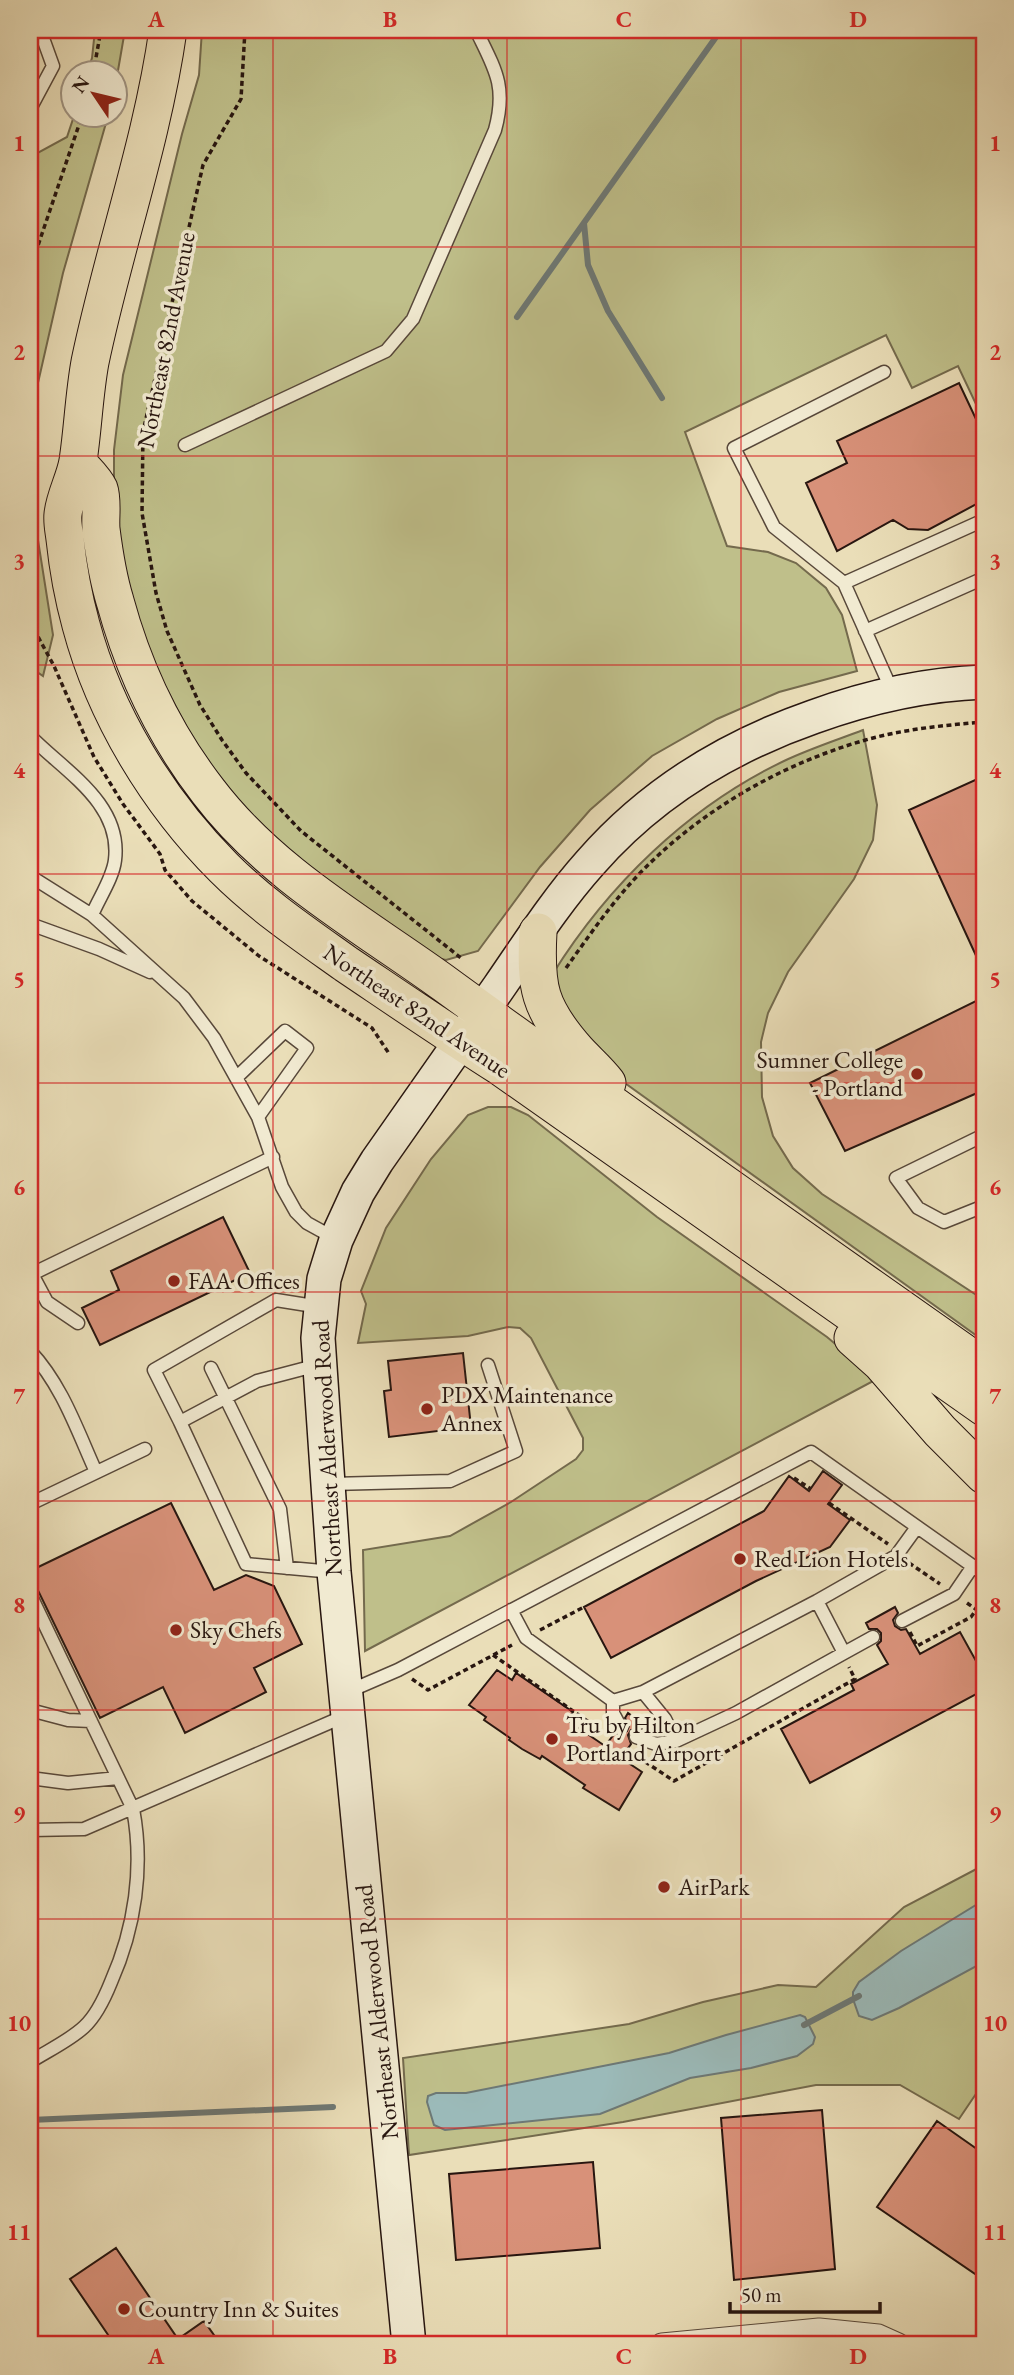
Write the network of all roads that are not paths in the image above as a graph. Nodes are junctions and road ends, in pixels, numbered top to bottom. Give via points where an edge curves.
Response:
1 (40, 30) edge
2 (168, 30) edge
3 (476, 30) edge
4 (30, 109) edge
5 (884, 372) dead end
6 (184, 445) dead end
7 (78, 463) junction
8 (984, 520) edge
9 (984, 578) edge
10 (844, 583) junction
11 (865, 631) junction
12 (984, 682) edge
13 (893, 694) junction
14 (30, 736) edge
15 (30, 876) edge
16 (92, 915) junction
17 (30, 924) edge
18 (538, 932) junction
19 (164, 978) junction
20 (482, 1012) junction
21 (461, 1041) junction
22 (237, 1077) junction
23 (258, 1117) junction
24 (637, 1123) junction
25 (984, 1135) edge
26 (273, 1157) junction
27 (984, 1206) edge
28 (336, 1240) junction
29 (759, 1248) junction
30 (320, 1307) junction
31 (78, 1323) dead end
32 (30, 1351) edge
33 (319, 1364) junction
34 (488, 1365) dead end
35 (984, 1367) edge
36 (211, 1368) dead end
37 (225, 1399) junction
38 (984, 1407) edge
39 (180, 1422) junction
40 (145, 1449) dead end
41 (96, 1472) junction
42 (984, 1475) edge
43 (327, 1485) junction
44 (30, 1504) edge
45 (917, 1527) junction
46 (973, 1566) junction
47 (287, 1567) junction
48 (334, 1572) junction
49 (984, 1574) edge
50 (30, 1594) edge
51 (817, 1601) junction
52 (511, 1610) junction
53 (905, 1627) road end
54 (873, 1637) dead end
55 (844, 1653) junction
56 (643, 1692) junction
57 (613, 1701) junction
58 (346, 1704) junction
59 (30, 1710) edge
60 (91, 1721) junction
61 (620, 1726) dead end
62 (636, 1737) dead end
63 (676, 1741) junction
64 (30, 1778) edge
65 (118, 1779) junction
66 (133, 1809) junction
67 (30, 1830) edge
68 (30, 2062) edge
69 (409, 2345) edge
70 (662, 2345) edge
71 (898, 2345) edge

1 - 4 lane via 52,66
2 - 7 main road, Northeast 82nd Avenue via 150,125 91,361
3 - 6 lane via 494,67 501,107 413,319 386,351
5 - 10 lane via 734,448 774,527
7 - 20 main road, Northeast 82nd Avenue via 99,489 104,551 126,641 162,722 204,786 238,827 289,875
7 - 21 main road, Northeast 82nd Avenue via 62,515 74,600 98,678 144,766 196,838 260,900
8 - 10 lane
9 - 11 lane
10 - 11 lane
11 - 13 lane
12 - 13 main road, Northeast Alderwood Road
13 - 18 main road, Northeast Alderwood Road via 775,730 698,769 612,839
14 - 16 lane via 89,790 110,818 116,839 115,862
15 - 16 lane
16 - 19 lane
17 - 19 lane
18 - 20 main road, Northeast Alderwood Road
18 - 24 main road via 536,972 546,1011
19 - 22 lane via 200,1018
20 - 21 main road, Northeast Alderwood Road
20 - 24 main road, Northeast 82nd Avenue
21 - 28 main road, Northeast Alderwood Road via 377,1161
21 - 29 main road, Northeast 82nd Avenue
22 - 23 lane
22 - 23 lane via 285,1031 307,1048
23 - 26 lane
24 - 35 main road, Northeast 82nd Avenue
25 - 27 lane via 896,1178 918,1208 944,1222
26 - 28 lane via 296,1212
26 - 31 lane via 32,1274 47,1302
28 - 30 main road, Northeast Alderwood Road
29 - 38 main road, Northeast 82nd Avenue
29 - 42 main road via 881,1363
30 - 33 main road, Northeast Alderwood Road
30 - 39 lane via 276,1300 154,1370
32 - 41 lane via 60,1392
33 - 37 lane via 257,1381
33 - 43 main road, Northeast Alderwood Road
34 - 43 lane via 516,1451 450,1482
36 - 37 lane
37 - 39 lane
37 - 47 lane via 280,1509
39 - 47 lane via 246,1564
40 - 41 lane
41 - 44 lane
43 - 48 main road, Northeast Alderwood Road
45 - 46 lane
45 - 51 lane via 896,1556
45 - 52 lane via 811,1452
46 - 49 lane
46 - 53 lane via 954,1594
47 - 48 lane
48 - 58 main road, Northeast Alderwood Road
50 - 60 lane
51 - 55 lane
51 - 56 lane
52 - 57 lane via 526,1638
52 - 58 lane via 398,1670
54 - 55 lane
55 - 63 lane
56 - 57 lane
56 - 63 lane
57 - 61 lane
58 - 66 lane
58 - 69 main road, Northeast Alderwood Road
59 - 60 lane
60 - 65 lane
62 - 63 lane via 656,1744
64 - 65 lane via 68,1783
65 - 66 lane
66 - 67 lane via 84,1829
66 - 68 lane via 137,1878 122,1957 84,2027
70 - 71 street via 819,2330 878,2336

